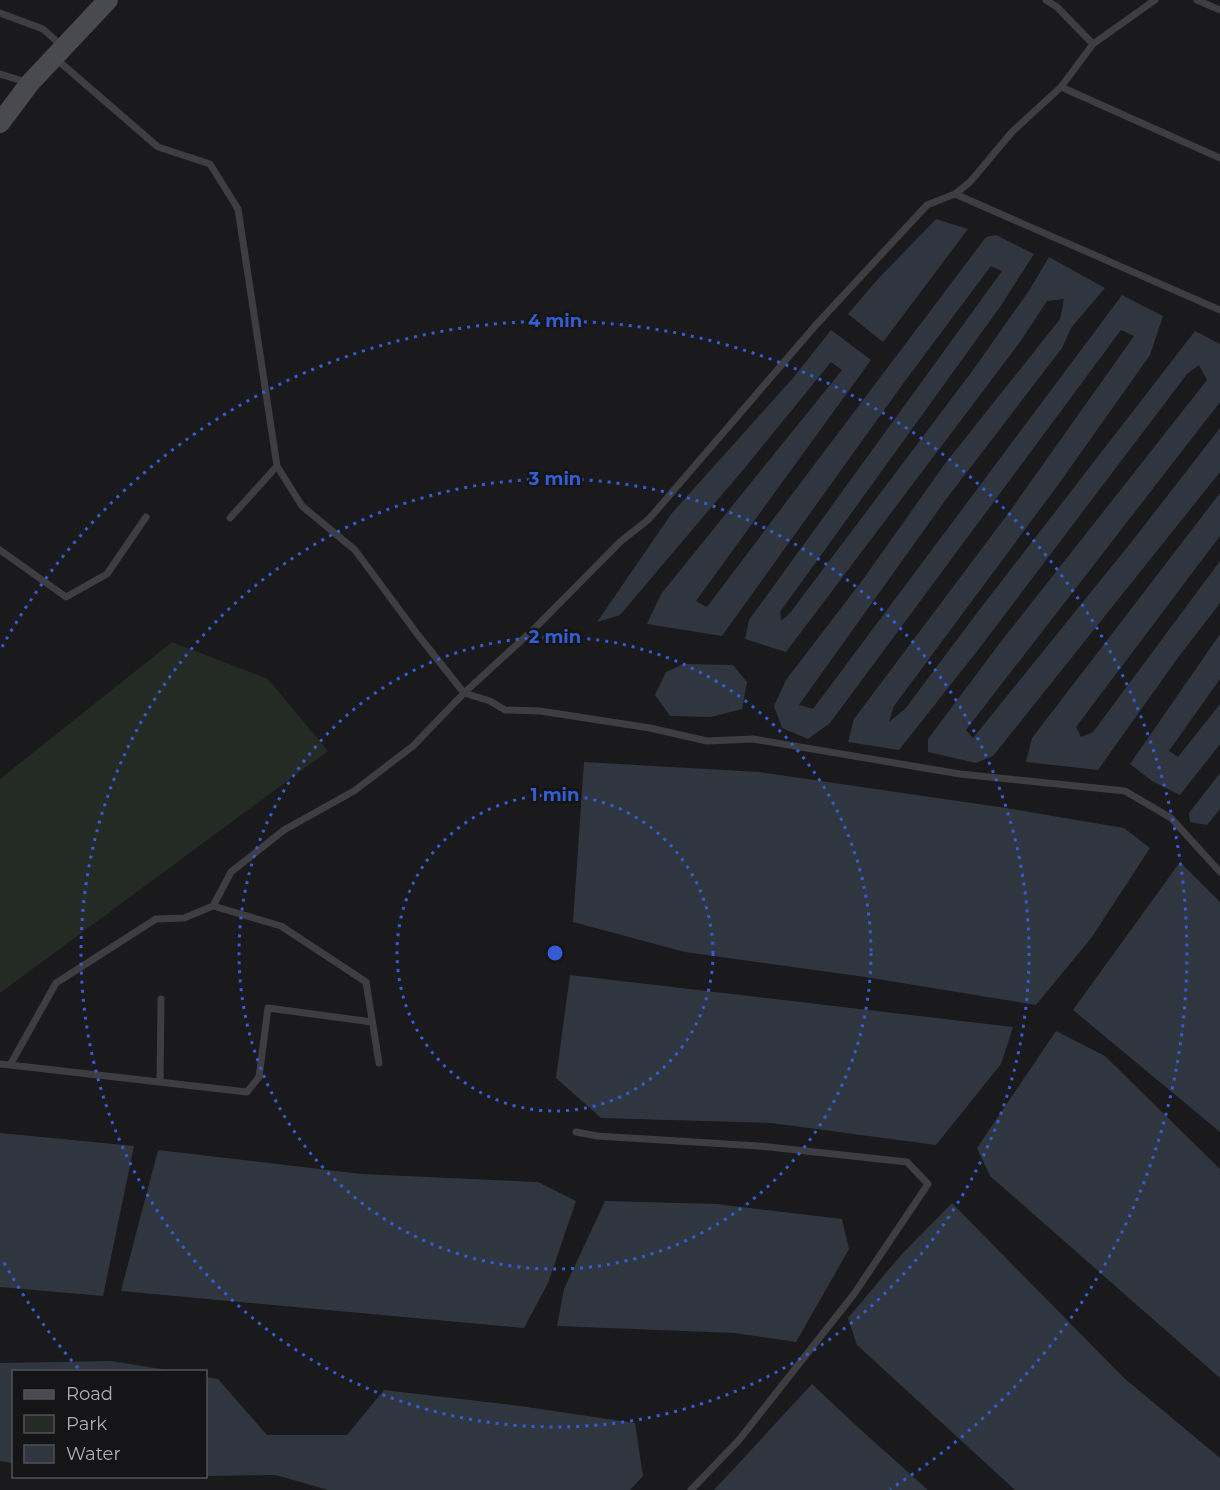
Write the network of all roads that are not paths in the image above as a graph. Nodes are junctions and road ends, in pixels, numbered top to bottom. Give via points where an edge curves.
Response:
1 (108, 0) edge
2 (1046, 0) edge
3 (1155, 0) edge
4 (1197, 0) edge
5 (1220, 10) edge
6 (0, 13) edge
7 (1094, 44) junction
8 (58, 52) junction
9 (0, 74) edge
10 (30, 83) junction
11 (1061, 87) junction
12 (0, 123) edge
13 (1220, 158) edge
14 (955, 194) junction
15 (1220, 310) edge
16 (277, 466) junction
17 (146, 517) dead end
18 (230, 518) dead end
19 (0, 550) edge
20 (464, 693) junction
21 (1220, 872) edge
22 (213, 906) junction
23 (160, 999) dead end
24 (372, 1022) junction
25 (379, 1063) dead end
26 (0, 1064) edge
27 (10, 1065) junction
28 (160, 1082) junction
29 (576, 1132) dead end
30 (691, 1490) edge

1 - 8 main road
2 - 7 lane
3 - 7 lane
4 - 5 lane
6 - 8 lane via 43,28
7 - 11 lane
8 - 10 main road
8 - 16 lane via 158,147 210,164 238,209
9 - 10 lane
10 - 12 main road
11 - 13 lane
11 - 14 lane via 1012,132
14 - 15 lane
14 - 20 lane via 927,205 815,326 649,519 620,542
16 - 18 lane
16 - 20 lane via 302,506 355,550
17 - 19 lane via 107,574 66,597
20 - 21 lane via 505,710 551,712 707,741 753,739 960,774 1125,791 1171,818
20 - 22 lane via 404,753 354,791 284,831 231,872
22 - 24 lane via 281,926 366,982
22 - 27 lane via 184,918 156,919 57,982
23 - 28 lane
24 - 25 lane
24 - 28 lane via 268,1008 259,1077 247,1092
26 - 27 lane
27 - 28 lane
29 - 30 lane via 907,1162 928,1184 854,1294 739,1440

